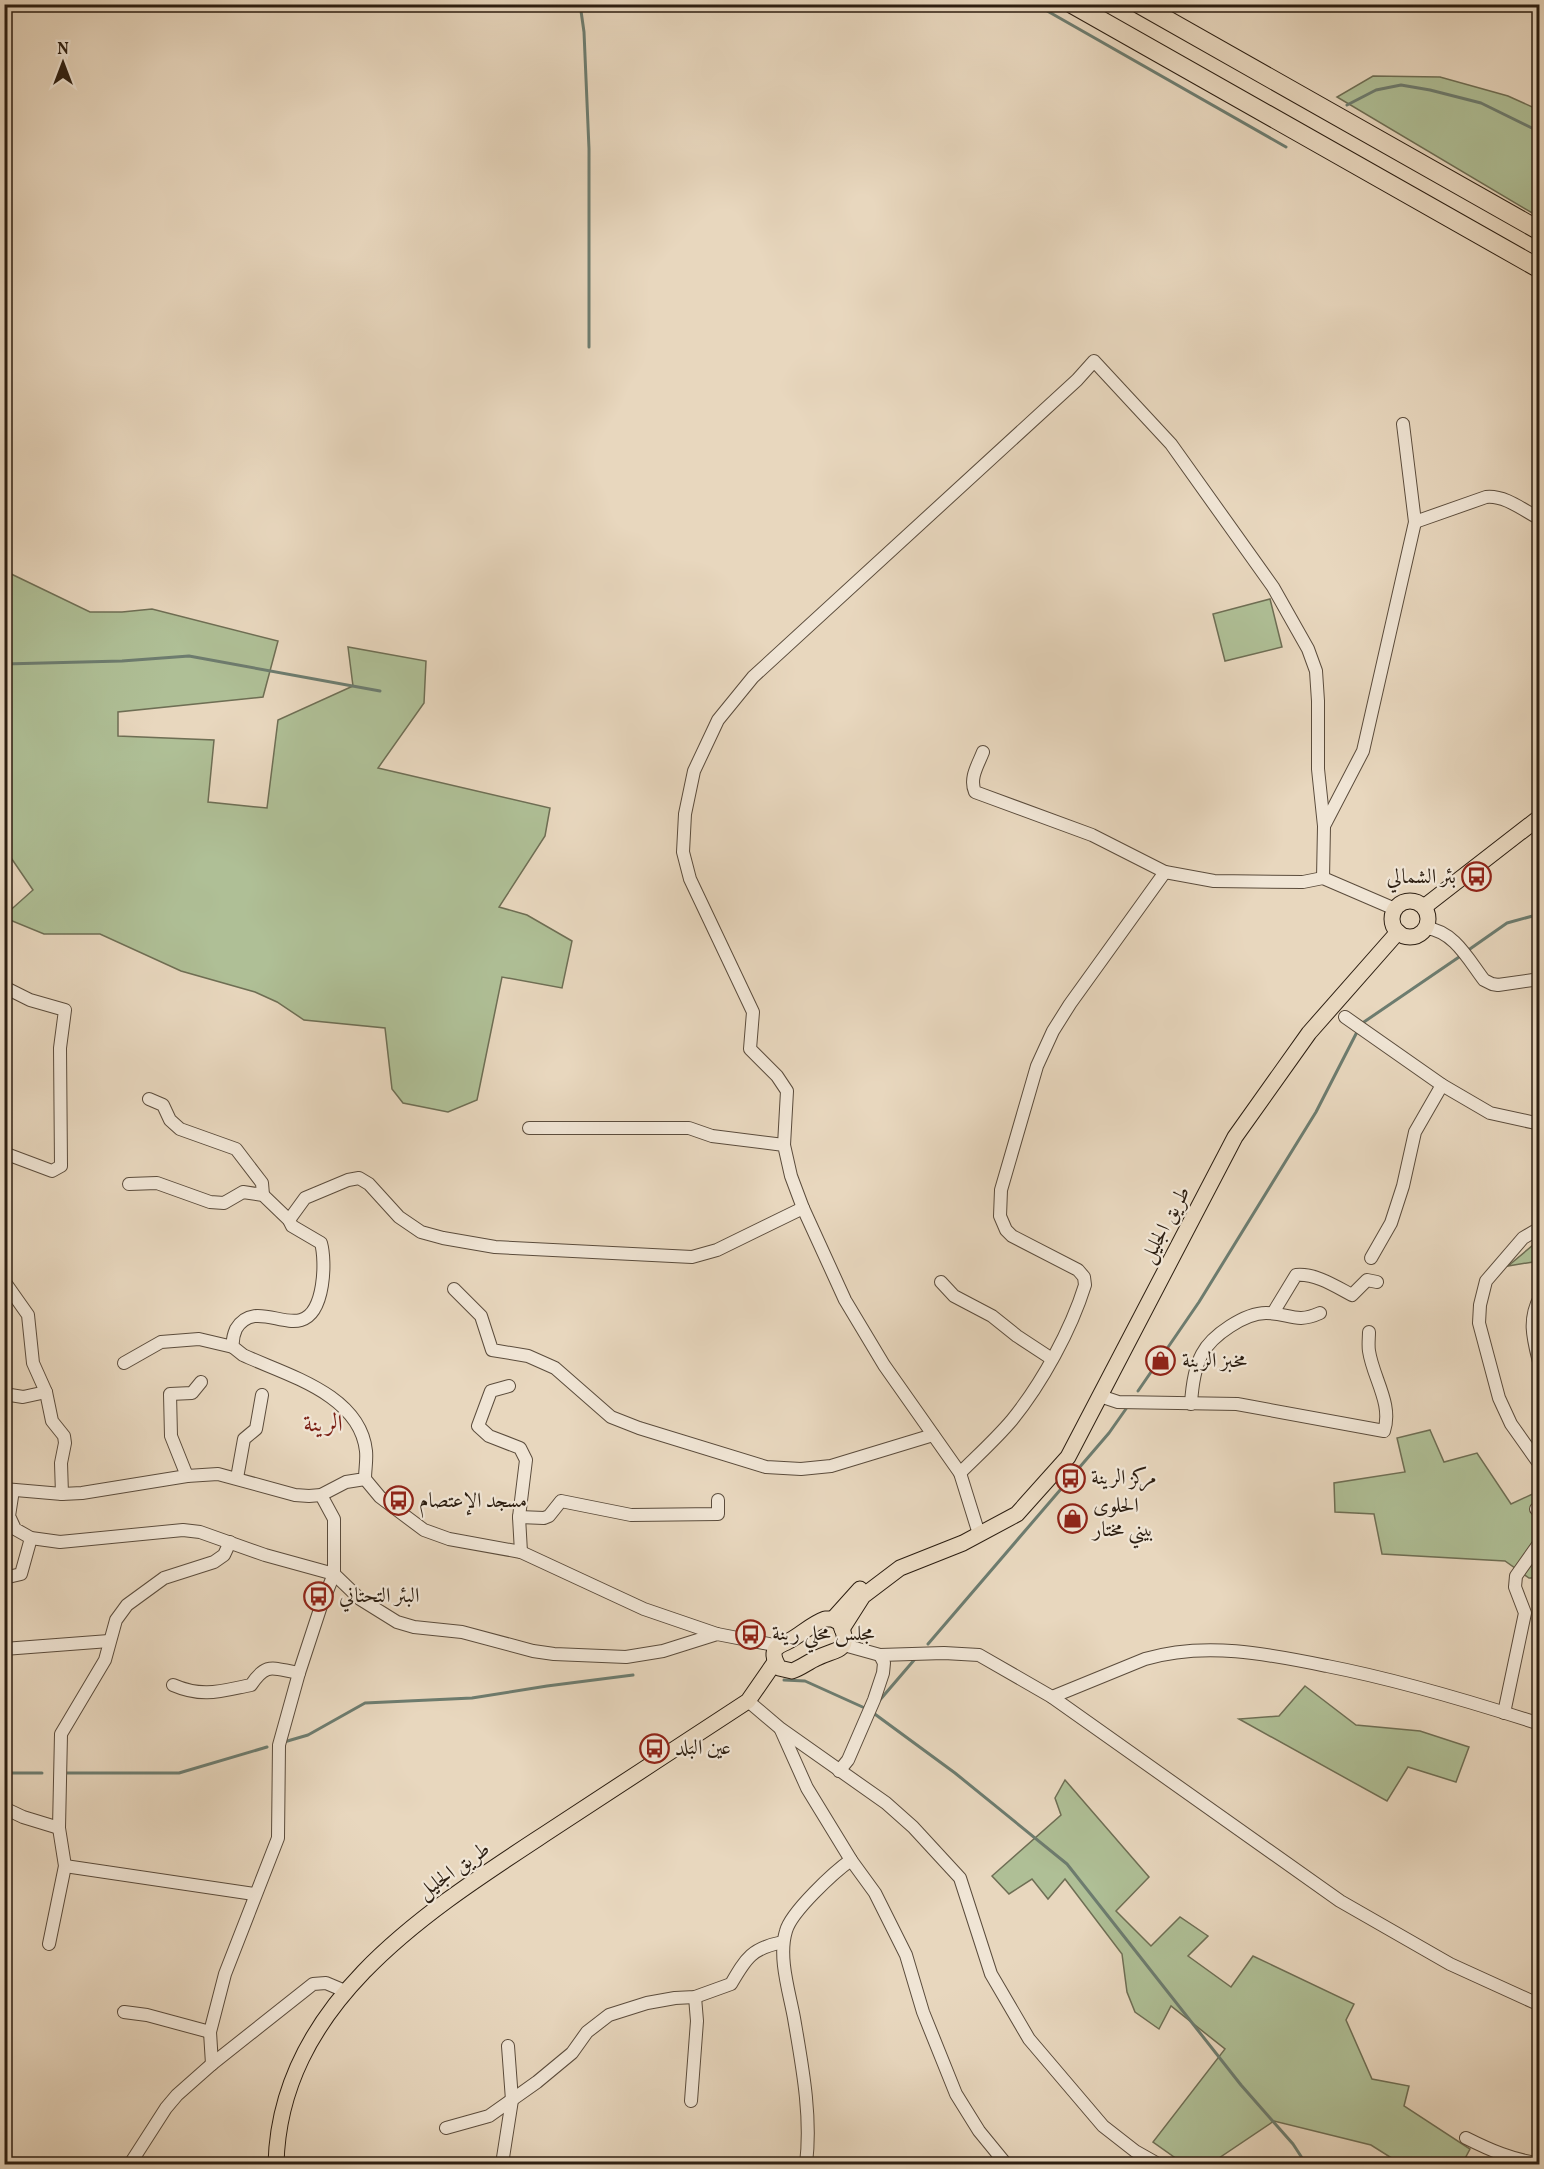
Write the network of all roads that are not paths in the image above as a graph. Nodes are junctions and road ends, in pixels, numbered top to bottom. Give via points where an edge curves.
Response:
1 (1072, 4) edge
2 (1139, 4) edge
3 (1539, 231) edge
4 (1539, 269) edge
5 (1403, 424) dead end
6 (1539, 519) edge
7 (1415, 522) junction
8 (983, 752) dead end
9 (1539, 817) edge
10 (1324, 826) junction
11 (1165, 872) junction
12 (1323, 878) junction
13 (1424, 907) junction
14 (1395, 909) junction
15 (1426, 928) junction
16 (1398, 933) junction
17 (1539, 979) edge
18 (4, 987) edge
19 (1345, 1017) dead end
20 (1442, 1085) junction
21 (148, 1099) dead end
22 (1539, 1124) edge
23 (529, 1128) dead end
24 (784, 1144) junction
25 (4, 1153) edge
26 (129, 1184) dead end
27 (262, 1195) junction
28 (803, 1208) junction
29 (289, 1220) junction
30 (1539, 1228) edge
31 (1371, 1258) dead end
32 (4, 1281) edge
33 (940, 1282) dead end
34 (1377, 1282) dead end
35 (454, 1289) dead end
36 (1539, 1297) edge
37 (1273, 1313) junction
38 (1320, 1313) dead end
39 (1369, 1332) dead end
40 (233, 1347) junction
41 (1052, 1359) junction
42 (124, 1363) dead end
43 (1539, 1366) edge
44 (201, 1382) dead end
45 (509, 1386) dead end
46 (46, 1392) junction
47 (4, 1394) edge
48 (262, 1395) dead end
49 (1100, 1396) junction
50 (1191, 1404) junction
51 (933, 1435) junction
52 (1539, 1465) edge
53 (960, 1473) junction
54 (187, 1476) junction
55 (237, 1478) junction
56 (365, 1479) junction
57 (9, 1489) edge
58 (62, 1494) junction
59 (321, 1496) junction
60 (718, 1500) dead end
61 (519, 1517) junction
62 (10, 1526) edge
63 (979, 1534) junction
64 (31, 1538) junction
65 (230, 1542) junction
66 (1539, 1542) edge
67 (521, 1552) junction
68 (334, 1574) junction
69 (4, 1578) edge
70 (840, 1631) junction
71 (717, 1634) junction
72 (109, 1641) junction
73 (779, 1646) junction
74 (4, 1649) edge
75 (880, 1655) junction
76 (782, 1667) junction
77 (299, 1673) junction
78 (173, 1685) dead end
79 (751, 1697) junction
80 (1052, 1697) junction
81 (1504, 1713) junction
82 (1539, 1724) edge
83 (781, 1729) junction
84 (839, 1771) junction
85 (4, 1808) edge
86 (58, 1828) junction
87 (851, 1860) junction
88 (65, 1866) junction
89 (254, 1894) junction
90 (783, 1942) junction
91 (49, 1944) dead end
92 (345, 1991) junction
93 (695, 1997) junction
94 (1539, 2005) edge
95 (124, 2012) dead end
96 (210, 2032) junction
97 (508, 2046) dead end
98 (212, 2064) junction
99 (512, 2100) junction
100 (691, 2101) dead end
101 (446, 2128) dead end
102 (1466, 2138) dead end
103 (1539, 2163) edge
104 (130, 2164) edge
105 (276, 2164) edge
106 (502, 2164) edge
107 (806, 2164) edge
108 (1006, 2164) edge
109 (1158, 2164) edge

1 - 4 highway
2 - 3 highway
5 - 7 street
6 - 7 street via 1494,496
7 - 10 street via 1363,751
8 - 11 street via 973,777 975,792 1092,835
9 - 13 main road
10 - 12 street
10 - 24 street via 1318,769 1316,671 1308,650 1273,587 1171,444 1094,361 753,677 718,720 694,771 685,814 683,852 690,879 753,1012 750,1049 787,1091
11 - 12 street via 1224,881 1303,882
11 - 41 street via 1053,1031 1037,1066 1001,1190 1000,1216 1006,1230 1084,1277 1082,1294
12 - 14 street
13 - 14 main road via 1407,901
13 - 15 main road
14 - 16 main road via 1392,921
15 - 16 main road via 1415,936
15 - 17 street via 1449,936 1484,980 1492,984
16 - 49 main road, طريق الجليل via 1310,1033 1235,1137
18 - 25 street via 65,1010 60,1048 61,1166 52,1171
19 - 20 street
20 - 22 street via 1490,1113
20 - 31 street via 1415,1132 1391,1223
21 - 27 street via 163,1105 180,1129 236,1149 262,1183
23 - 24 street via 689,1128 712,1136
24 - 28 street
26 - 27 street via 157,1183 217,1203 243,1192
27 - 29 street
28 - 29 street via 717,1250 692,1257 495,1247 421,1233 359,1179 348,1179 305,1198
28 - 51 street via 845,1300
29 - 40 street via 292,1226 321,1243 324,1269 316,1304 302,1320 248,1318 233,1335
30 - 52 street via 1523,1238 1486,1281 1479,1323 1499,1398 1511,1424
32 - 46 street via 28,1315 33,1363
33 - 41 street via 954,1296 992,1316
34 - 37 street via 1367,1280 1352,1294 1319,1279 1296,1275
35 - 51 street via 481,1316 492,1350 528,1356 555,1368 611,1417 745,1461 778,1468 831,1466
36 - 43 street via 1531,1330
37 - 38 street via 1290,1318
37 - 50 street via 1249,1315 1211,1342 1196,1367
39 - 50 street via 1368,1351 1385,1406 1384,1431 1237,1404
40 - 42 street via 199,1340 161,1342
40 - 56 street via 316,1387 340,1405 361,1432 366,1451
41 - 53 street via 1011,1421
44 - 54 street via 192,1393 170,1394 171,1436
45 - 61 street via 491,1391 478,1426 489,1436 520,1448 526,1460
46 - 47 street
46 - 58 street via 52,1421 64,1436
48 - 55 street via 256,1429 244,1439
49 - 50 street via 1118,1402
49 - 63 main road, طريق الجليل via 1068,1456 1046,1484 1017,1514
51 - 53 street
53 - 63 street
54 - 55 street via 218,1474
54 - 58 street
55 - 59 street via 296,1495
56 - 59 street via 346,1482
56 - 67 street via 380,1497 424,1530 449,1539
57 - 58 street
57 - 62 street
59 - 68 street via 334,1519
60 - 61 street via 718,1514 631,1515 561,1501 544,1518
61 - 67 street
62 - 64 street
63 - 70 main road, طريق الجليل via 956,1539 892,1565 855,1592
64 - 65 street via 60,1542 183,1530
64 - 69 street via 21,1574
65 - 68 street
65 - 72 street via 224,1555 214,1562 164,1578 127,1605 116,1620
66 - 81 street via 1516,1576 1515,1587 1525,1613
67 - 71 street via 644,1609
68 - 71 street via 360,1599 397,1622 462,1632 533,1651 626,1657 663,1651
68 - 77 street
70 - 73 main road via 816,1623
70 - 75 street
70 - 76 main road via 840,1650 803,1667
71 - 73 street
72 - 74 street
72 - 86 street via 96,1678 61,1734
73 - 76 main road via 775,1651
75 - 80 street via 979,1655
75 - 84 street via 884,1673 848,1760
76 - 79 main road, طريق الجليل
77 - 78 street via 269,1668 260,1671 251,1685 217,1693 201,1694
77 - 89 street via 279,1744 278,1838
79 - 83 street
79 - 92 main road, طريق الجليل via 422,1920
80 - 81 street via 1159,1654 1212,1650 1265,1653 1389,1678
80 - 94 street via 1340,1901 1450,1964
81 - 82 street
83 - 84 street
83 - 87 street via 807,1788
84 - 109 street via 886,1803 960,1878 991,1974 1029,2039 1103,2126
85 - 86 street
86 - 88 street
87 - 90 street via 830,1875 792,1919
87 - 108 street via 875,1893 906,1955 923,2012 956,2094
88 - 89 street
88 - 91 street
89 - 96 street via 225,1974
90 - 93 street via 764,1946 748,1956 731,1984
90 - 107 street via 803,2078
92 - 98 street via 326,1983 313,1984
92 - 105 main road, طريق الجليل via 304,2053 293,2079 278,2131
93 - 99 street via 647,2003 609,2015 586,2032 572,2053
93 - 100 street
95 - 96 street
96 - 98 street
97 - 99 street
98 - 104 street via 166,2108
99 - 101 street via 489,2116
99 - 106 street
102 - 103 street

